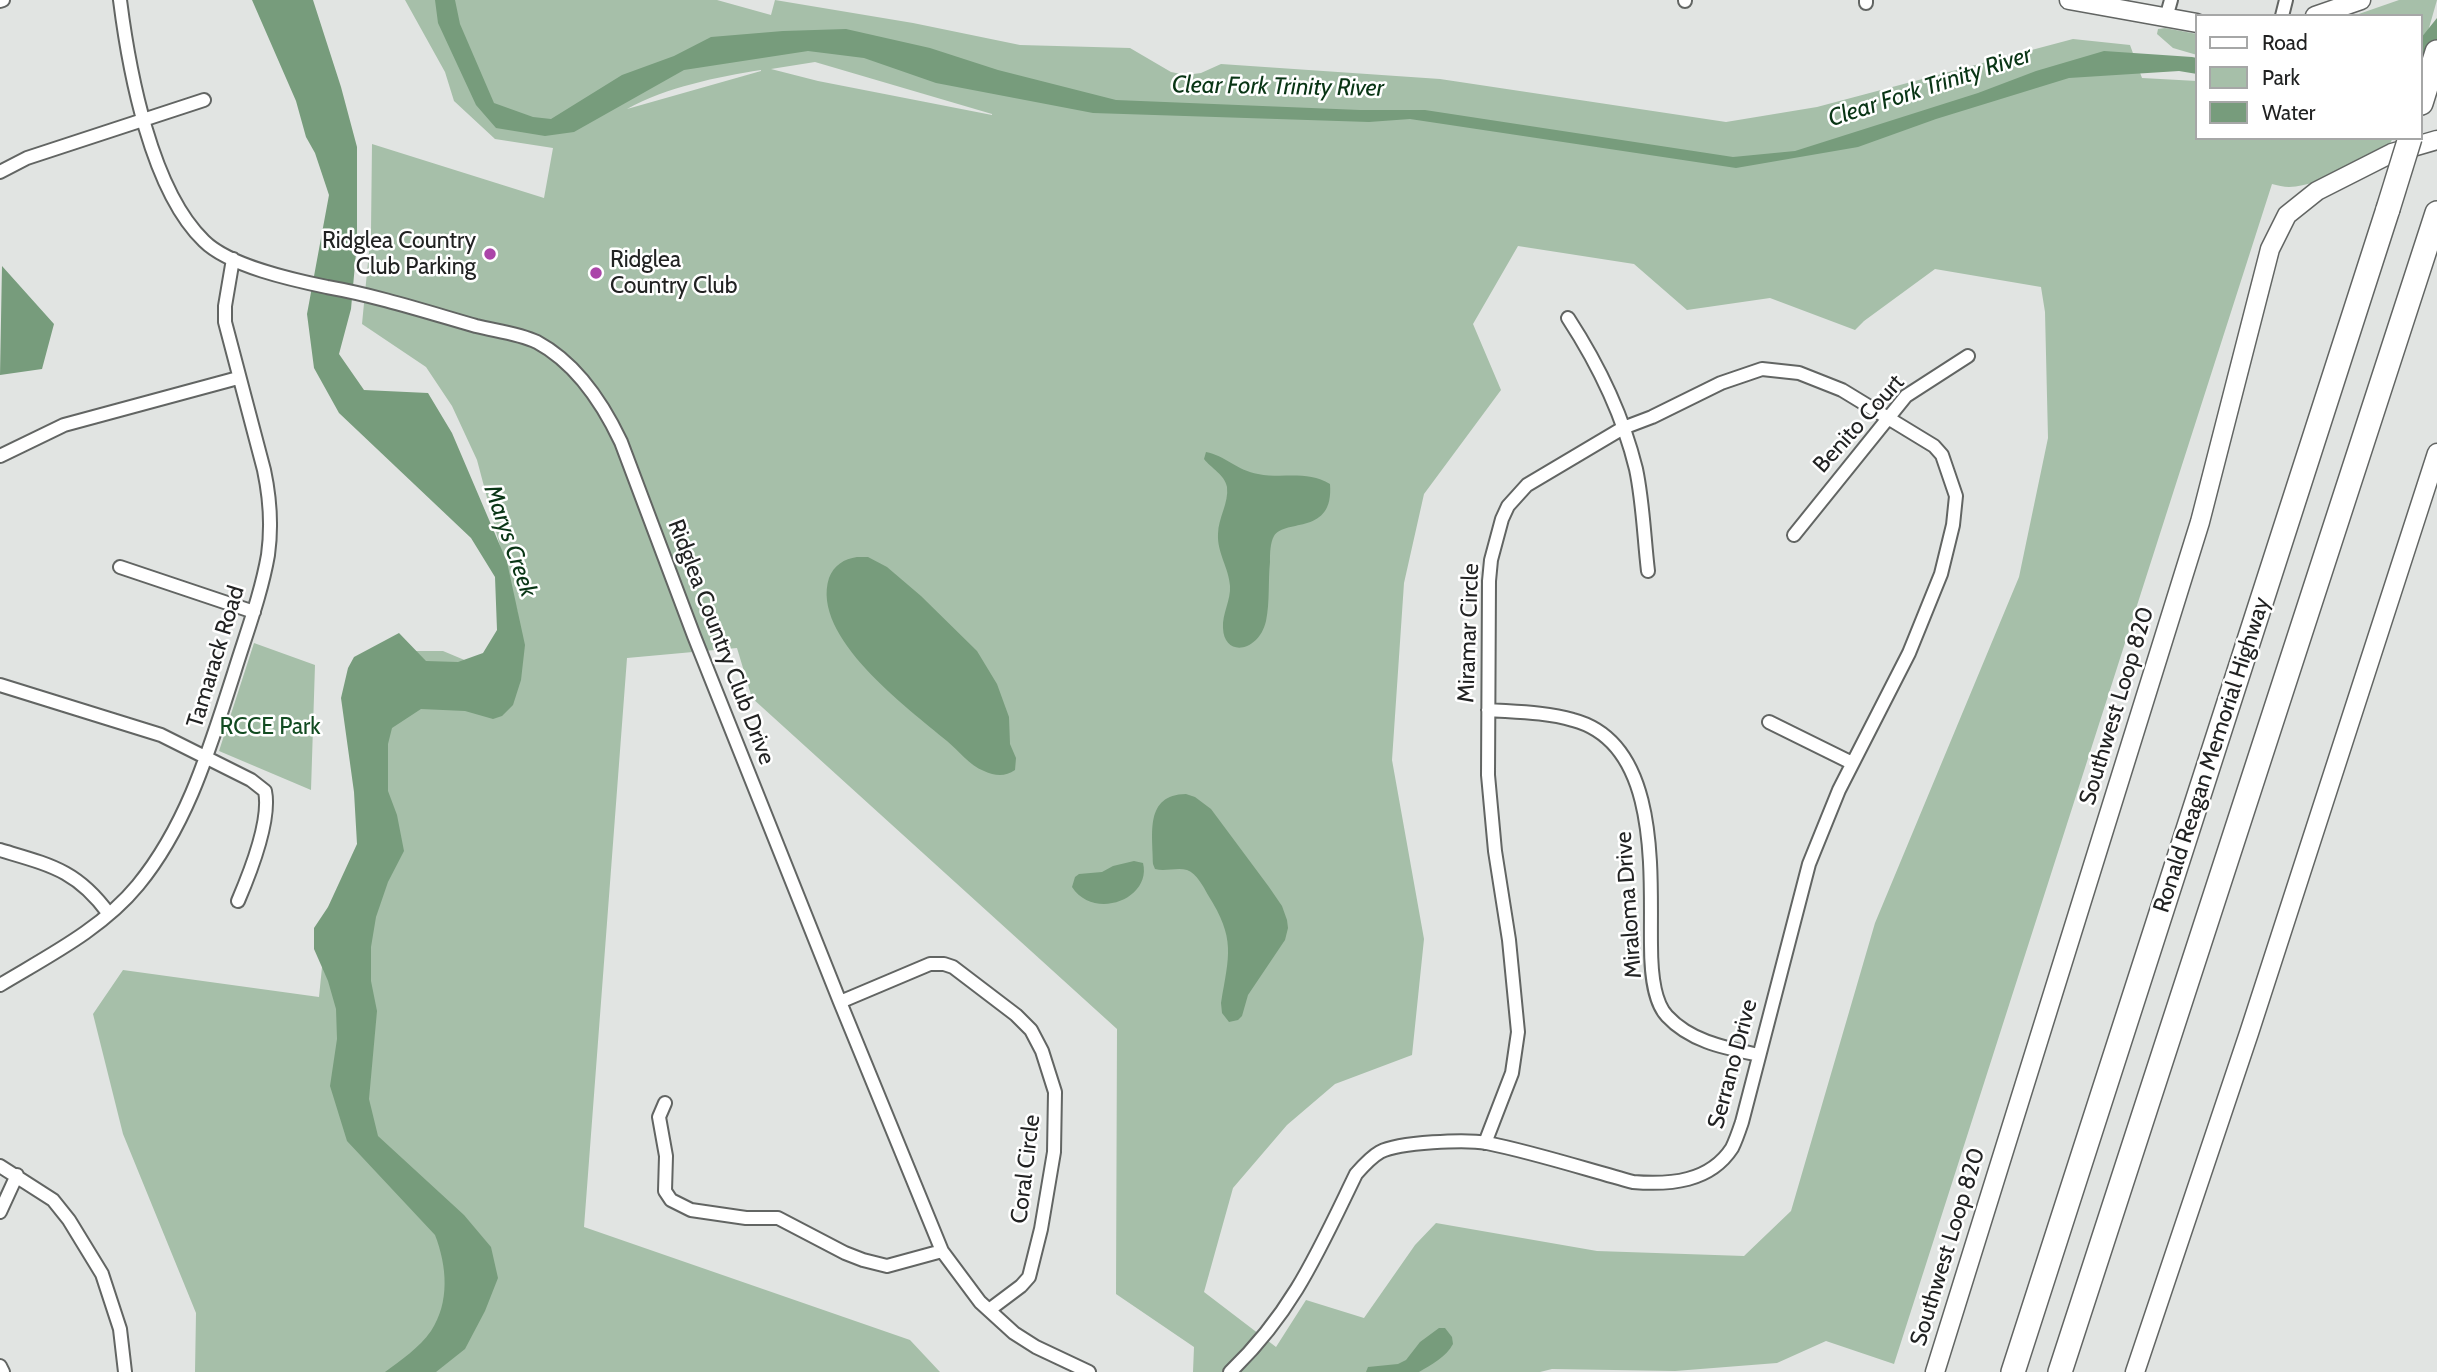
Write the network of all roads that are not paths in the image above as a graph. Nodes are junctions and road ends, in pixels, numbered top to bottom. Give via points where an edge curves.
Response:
1 (120, 0) edge
2 (2069, 0) edge
3 (2171, 0) edge
4 (2361, 0) edge
5 (2322, 14) edge
6 (2166, 18) junction
7 (2196, 23) edge
8 (2437, 52) edge
9 (2423, 97) edge
10 (204, 100) dead end
11 (143, 121) junction
12 (2409, 140) edge
13 (2437, 140) edge
14 (0, 172) edge
15 (2437, 213) edge
16 (233, 259) junction
17 (1568, 318) dead end
18 (1968, 356) dead end
19 (238, 377) junction
20 (1888, 418) junction
21 (1623, 428) junction
22 (2437, 453) edge
23 (0, 456) edge
24 (1794, 535) dead end
25 (120, 567) dead end
26 (1648, 570) dead end
27 (254, 612) junction
28 (0, 685) edge
29 (1488, 710) junction
30 (1769, 722) dead end
31 (206, 758) junction
32 (1853, 763) junction
33 (0, 850) edge
34 (238, 901) dead end
35 (108, 914) junction
36 (0, 985) edge
37 (840, 1002) junction
38 (1759, 1055) junction
39 (665, 1103) dead end
40 (1485, 1143) junction
41 (0, 1166) edge
42 (17, 1175) junction
43 (0, 1212) edge
44 (942, 1251) junction
45 (989, 1310) junction
46 (0, 1366) edge
47 (3, 1372) edge
48 (125, 1372) edge
49 (1089, 1372) edge
50 (1230, 1372) edge
51 (1935, 1372) edge
52 (2013, 1372) edge
53 (2060, 1372) edge
54 (2135, 1372) edge

1 - 11 street, Ridglea Country Club Drive
2 - 6 street
3 - 6 street
4 - 5 street
6 - 7 street
8 - 9 highway
10 - 11 street
11 - 14 street via 27,158
11 - 16 street, Ridglea Country Club Drive via 180,209 203,241
12 - 52 highway, Ronald Reagan Memorial Highway, bridge
13 - 51 street, Southwest Loop 820 via 2392,153 2316,191 2287,215 2270,249 2200,522
15 - 53 highway, Ronald Reagan Memorial Highway
16 - 19 street, Tamarack Road via 225,322
16 - 37 street, Ridglea Country Club Drive via 290,280 523,336 582,380 607,413 621,442
17 - 21 street via 1595,359
18 - 20 street, Benito Court via 1906,396
19 - 23 street via 64,425
19 - 27 street, Tamarack Road via 269,495 267,555
20 - 21 street, Miramar Circle via 1842,390 1799,373 1762,369
20 - 24 street, Benito Court
20 - 32 street, Serrano Drive via 1942,455 1956,496 1953,525 1931,603
21 - 26 street via 1636,470
21 - 29 street, Miramar Circle via 1527,485 1508,506 1489,580
22 - 54 street
25 - 27 street
27 - 31 street, Tamarack Road
28 - 31 street via 161,735
29 - 38 street, Miraloma Drive via 1574,720 1608,738 1622,753 1634,774 1645,821 1651,955 1657,997 1665,1015 1694,1037
29 - 40 street, Miramar Circle via 1494,851 1518,1032 1512,1073
30 - 32 street
31 - 34 street via 251,780 265,790 268,802
31 - 35 street, Tamarack Road via 156,861
32 - 38 street, Serrano Drive via 1809,863
33 - 35 street via 70,874 93,893
35 - 36 street, Tamarack Road
37 - 44 street, Ridglea Country Club Drive
37 - 45 street, Coral Circle via 930,964 944,964 1016,1014 1042,1051 1055,1091 1056,1131 1041,1228 1029,1277
38 - 40 street, Serrano Drive via 1733,1146 1704,1173 1690,1179 1633,1182
39 - 44 street via 659,1117 666,1156 665,1191 671,1200 691,1210 778,1218 845,1253 887,1266
40 - 50 street, Serrano Drive via 1391,1148 1364,1164 1298,1291 1254,1349
41 - 42 street
42 - 43 street
42 - 48 street via 53,1200 102,1274 120,1329
44 - 45 street, Ridglea Country Club Drive
45 - 49 street, Ridglea Country Club Drive via 1036,1347
46 - 47 street

